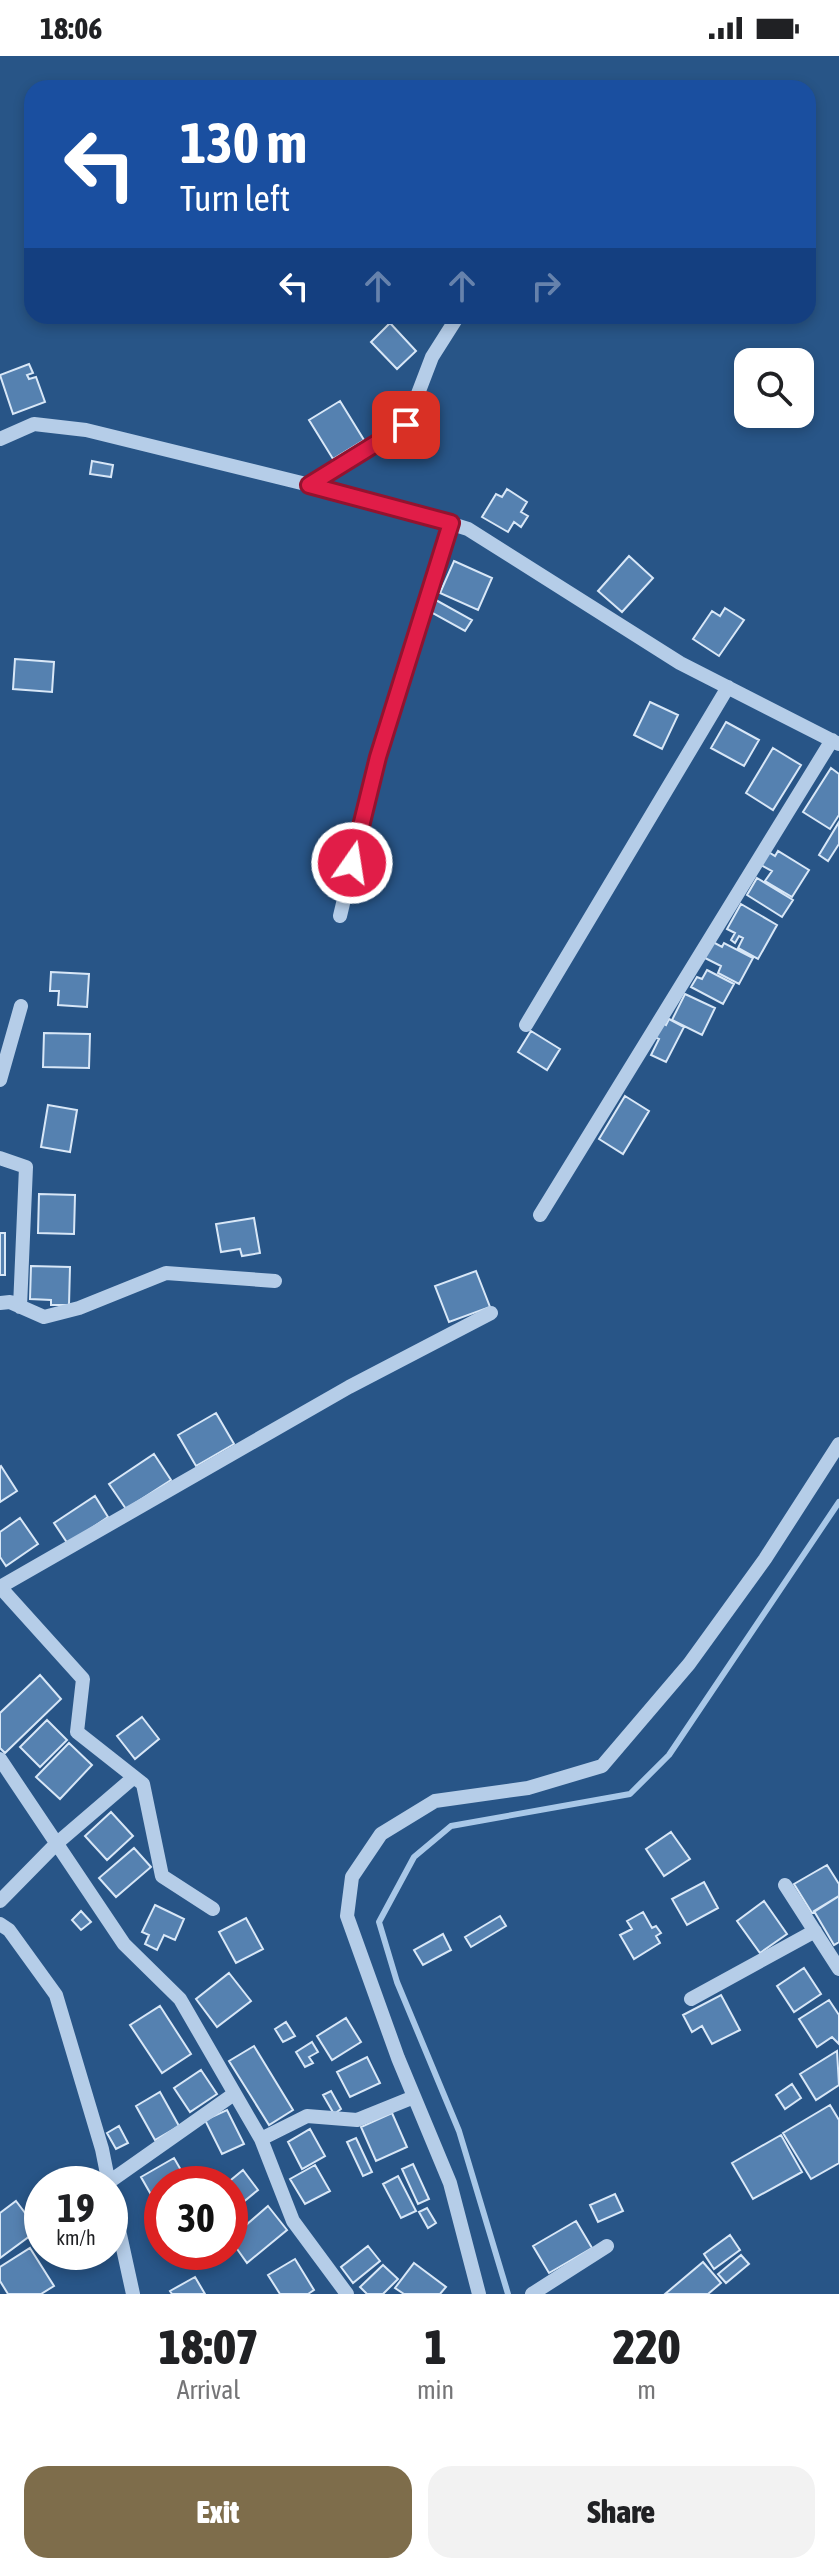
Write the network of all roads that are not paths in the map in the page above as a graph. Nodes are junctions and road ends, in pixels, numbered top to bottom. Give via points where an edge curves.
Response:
1 (453, 324) edge
2 (0, 439) edge
3 (309, 485) junction
4 (451, 523) junction
5 (728, 687) junction
6 (835, 742) edge
7 (340, 916) dead end
8 (21, 1006) dead end
9 (526, 1025) dead end
10 (0, 1080) edge
11 (0, 1158) edge
12 (540, 1215) dead end
13 (275, 1281) dead end
14 (0, 1303) edge
15 (20, 1307) junction
16 (491, 1313) dead end
17 (839, 1444) edge
18 (0, 1759) edge
19 (133, 1778) junction
20 (56, 1844) junction
21 (785, 1885) dead end
22 (0, 1901) edge
23 (213, 1909) dead end
24 (0, 1924) edge
25 (815, 1931) junction
26 (839, 1969) edge
27 (691, 1999) dead end
28 (234, 2094) junction
29 (414, 2097) junction
30 (261, 2139) junction
31 (104, 2166) edge
32 (128, 2171) edge
33 (607, 2246) dead end
34 (128, 2270) edge
35 (133, 2294) edge
36 (347, 2294) edge
37 (479, 2294) edge
38 (532, 2294) edge

1 - 3 street via 432,357 406,425
2 - 3 street via 34,424 86,430
3 - 4 street
4 - 5 street
4 - 7 street via 378,757
5 - 6 street
5 - 9 street
6 - 12 street
8 - 10 street
11 - 15 street via 26,1167
13 - 15 street via 166,1273 44,1317
14 - 15 street
16 - 19 street via 349,1387 0,1587 83,1679 77,1732
17 - 29 street via 689,1664 602,1766 528,1788 435,1801 381,1834 352,1877 347,1916
18 - 20 street
19 - 20 street
19 - 23 street via 143,1784 162,1876
20 - 22 street
20 - 28 street via 124,1944 180,1999
21 - 25 street
24 - 31 street via 56,1995
25 - 26 street
25 - 27 street
28 - 30 street
28 - 32 street
29 - 30 street via 357,2120 307,2116
29 - 37 street via 450,2183
30 - 36 street via 293,2221
33 - 38 street
34 - 35 street

